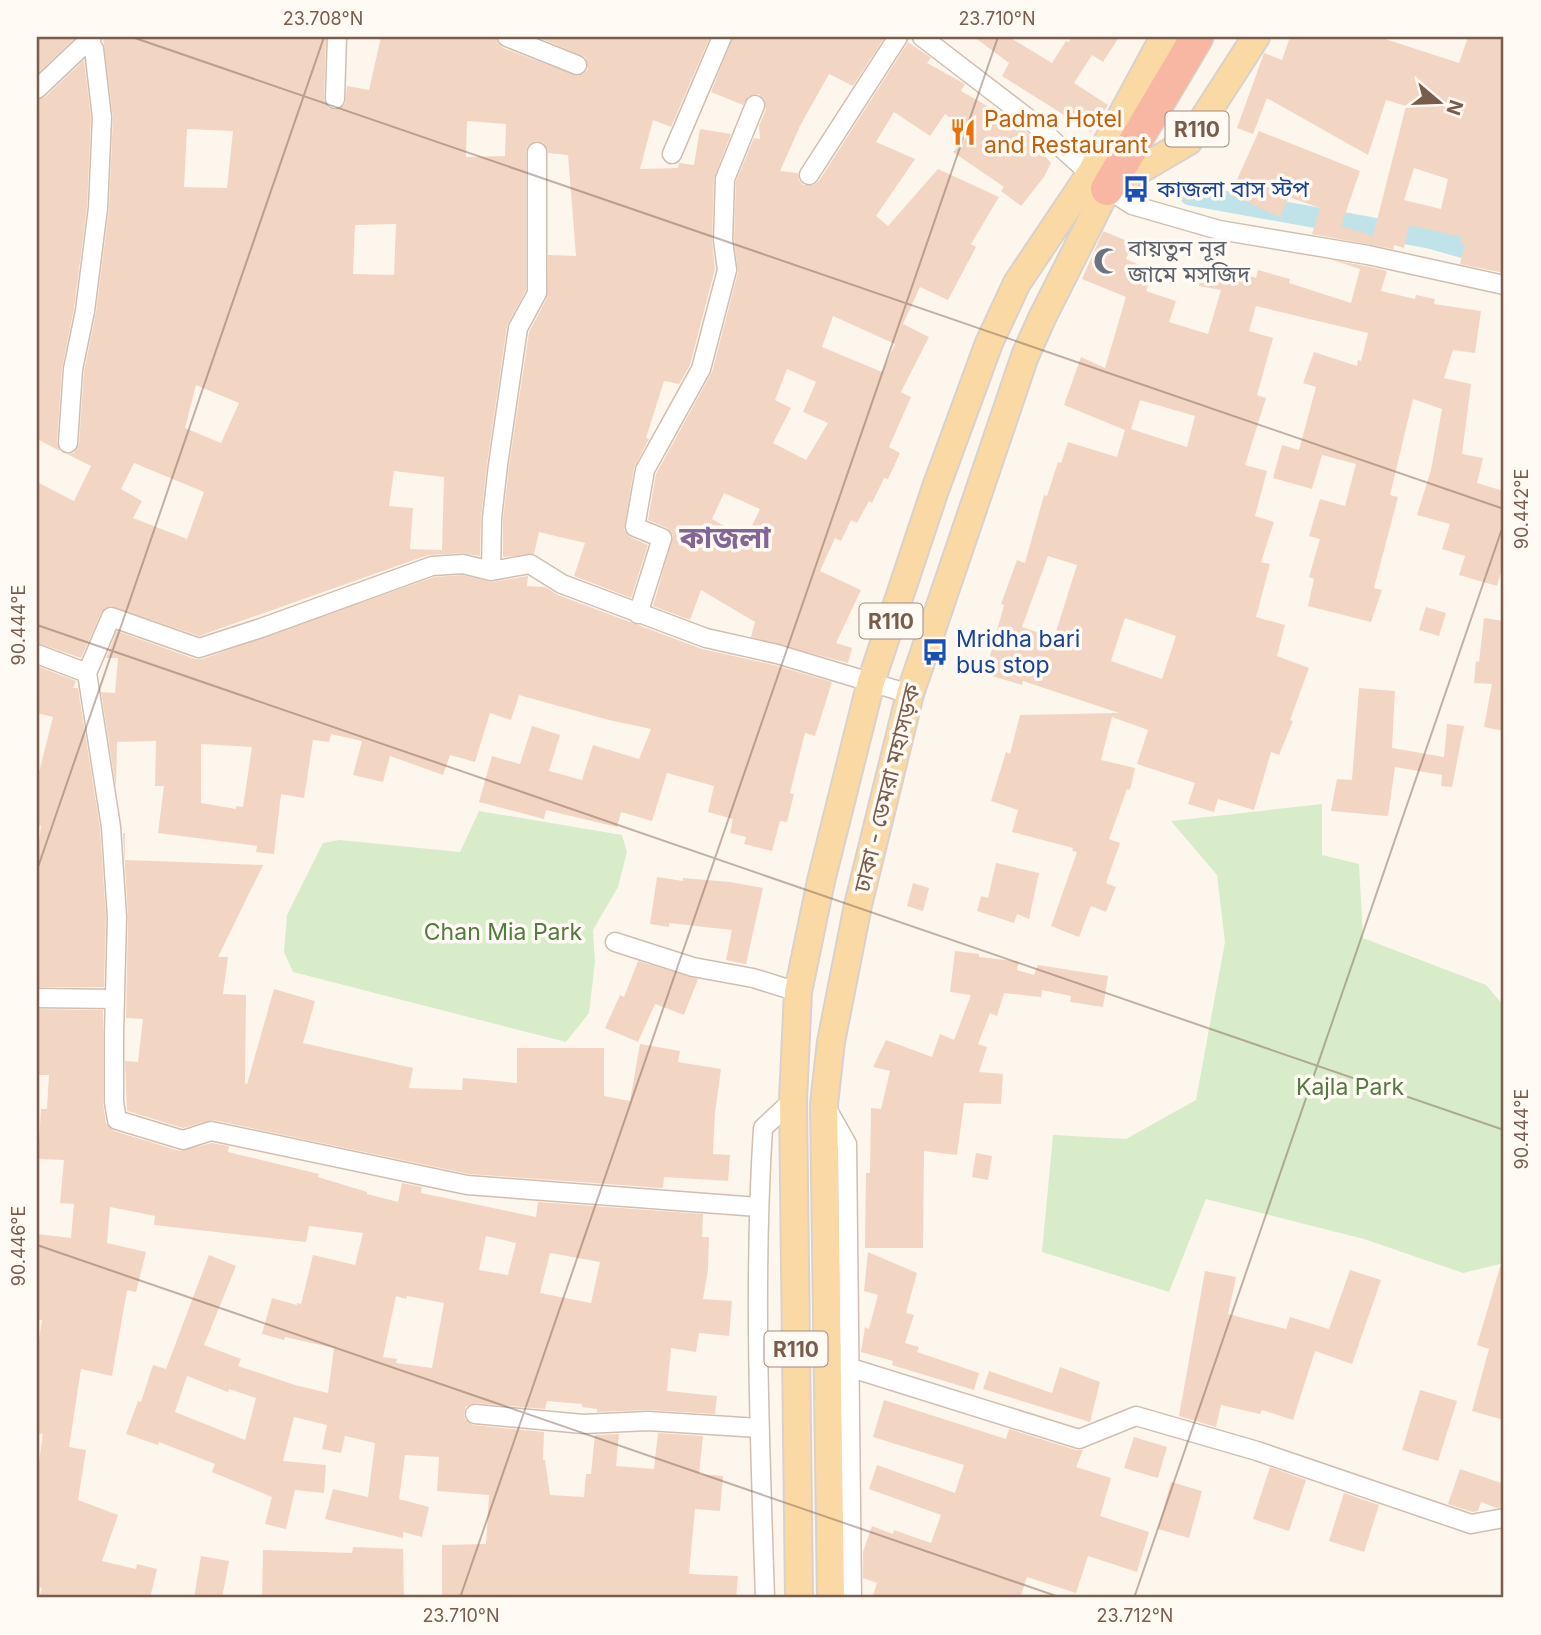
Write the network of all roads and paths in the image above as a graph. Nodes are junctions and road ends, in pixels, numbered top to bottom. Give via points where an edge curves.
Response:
1 (337, 37) edge
2 (507, 37) edge
3 (722, 37) edge
4 (898, 37) edge
5 (922, 37) edge
6 (1164, 37) edge
7 (1200, 37) edge
8 (1256, 37) edge
9 (88, 38) edge
10 (577, 65) dead end
11 (37, 89) edge
12 (335, 99) dead end
13 (754, 105) dead end
14 (537, 152) dead end
15 (672, 155) dead end
16 (809, 175) dead end
17 (1098, 181) junction
18 (1504, 285) edge
19 (989, 343) junction
20 (1025, 356) junction
21 (68, 443) dead end
22 (491, 571) junction
23 (638, 614) junction
24 (39, 661) edge
25 (875, 671) junction
26 (87, 673) junction
27 (914, 682) junction
28 (615, 942) dead end
29 (798, 992) junction
30 (37, 998) edge
31 (115, 999) junction
32 (793, 1100) junction
33 (824, 1104) junction
34 (758, 1207) junction
35 (848, 1367) junction
36 (475, 1414) dead end
37 (759, 1428) junction
38 (1504, 1518) edge
39 (765, 1598) edge
40 (799, 1598) edge
41 (831, 1598) edge
42 (852, 1598) edge

1 - 12 street
2 - 10 street
3 - 15 street
4 - 16 street
5 - 17 street via 1029,119
6 - 17 main road, ঢাকা - ডেমরা মহাসড়ক / R110
7 - 17 highway
8 - 17 main road, ঢাকা - ডেমরা মহাসড়ক / R110 via 1189,141
9 - 11 street
9 - 21 street via 94,49 102,118 98,208 73,369
13 - 23 street via 725,179 727,270 701,369 645,470 635,527 662,538
14 - 22 street via 537,293 519,328 498,465
17 - 18 street via 1132,205 1185,222
17 - 19 main road, ঢাকা - ডেমরা মহাসড়ক / R110 via 1017,283
17 - 20 main road, ঢাকা - ডেমরা মহাসড়ক / R110
19 - 20 main road
19 - 25 main road, ঢাকা - ডেমরা মহাসড়ক / R110
20 - 27 main road, ঢাকা - ডেমরা মহাসড়ক / R110
22 - 23 street via 530,564 562,584
22 - 26 street via 463,564 432,566 199,648 111,617
23 - 25 street via 706,638
24 - 26 street
25 - 27 main road
25 - 29 main road, ঢাকা - ডেমরা মহাসড়ক / R110 via 821,881
26 - 31 street via 111,827 117,916
27 - 33 main road, ঢাকা - ডেমরা মহাসড়ক / R110 via 858,905 831,1042
28 - 29 street via 693,967
29 - 32 main road, ঢাকা - ডেমরা মহাসড়ক / R110
30 - 31 street
31 - 34 street via 117,1120 183,1140 211,1131 467,1185
32 - 34 street via 763,1128
32 - 40 main road, ঢাকা - ডেমরা মহাসড়ক / R110
33 - 35 street via 847,1144
33 - 41 main road, ঢাকা - ডেমরা মহাসড়ক / R110
34 - 37 street
35 - 38 street via 1079,1439 1136,1416 1257,1451 1471,1524
35 - 42 street
36 - 37 street via 583,1424
37 - 39 street

